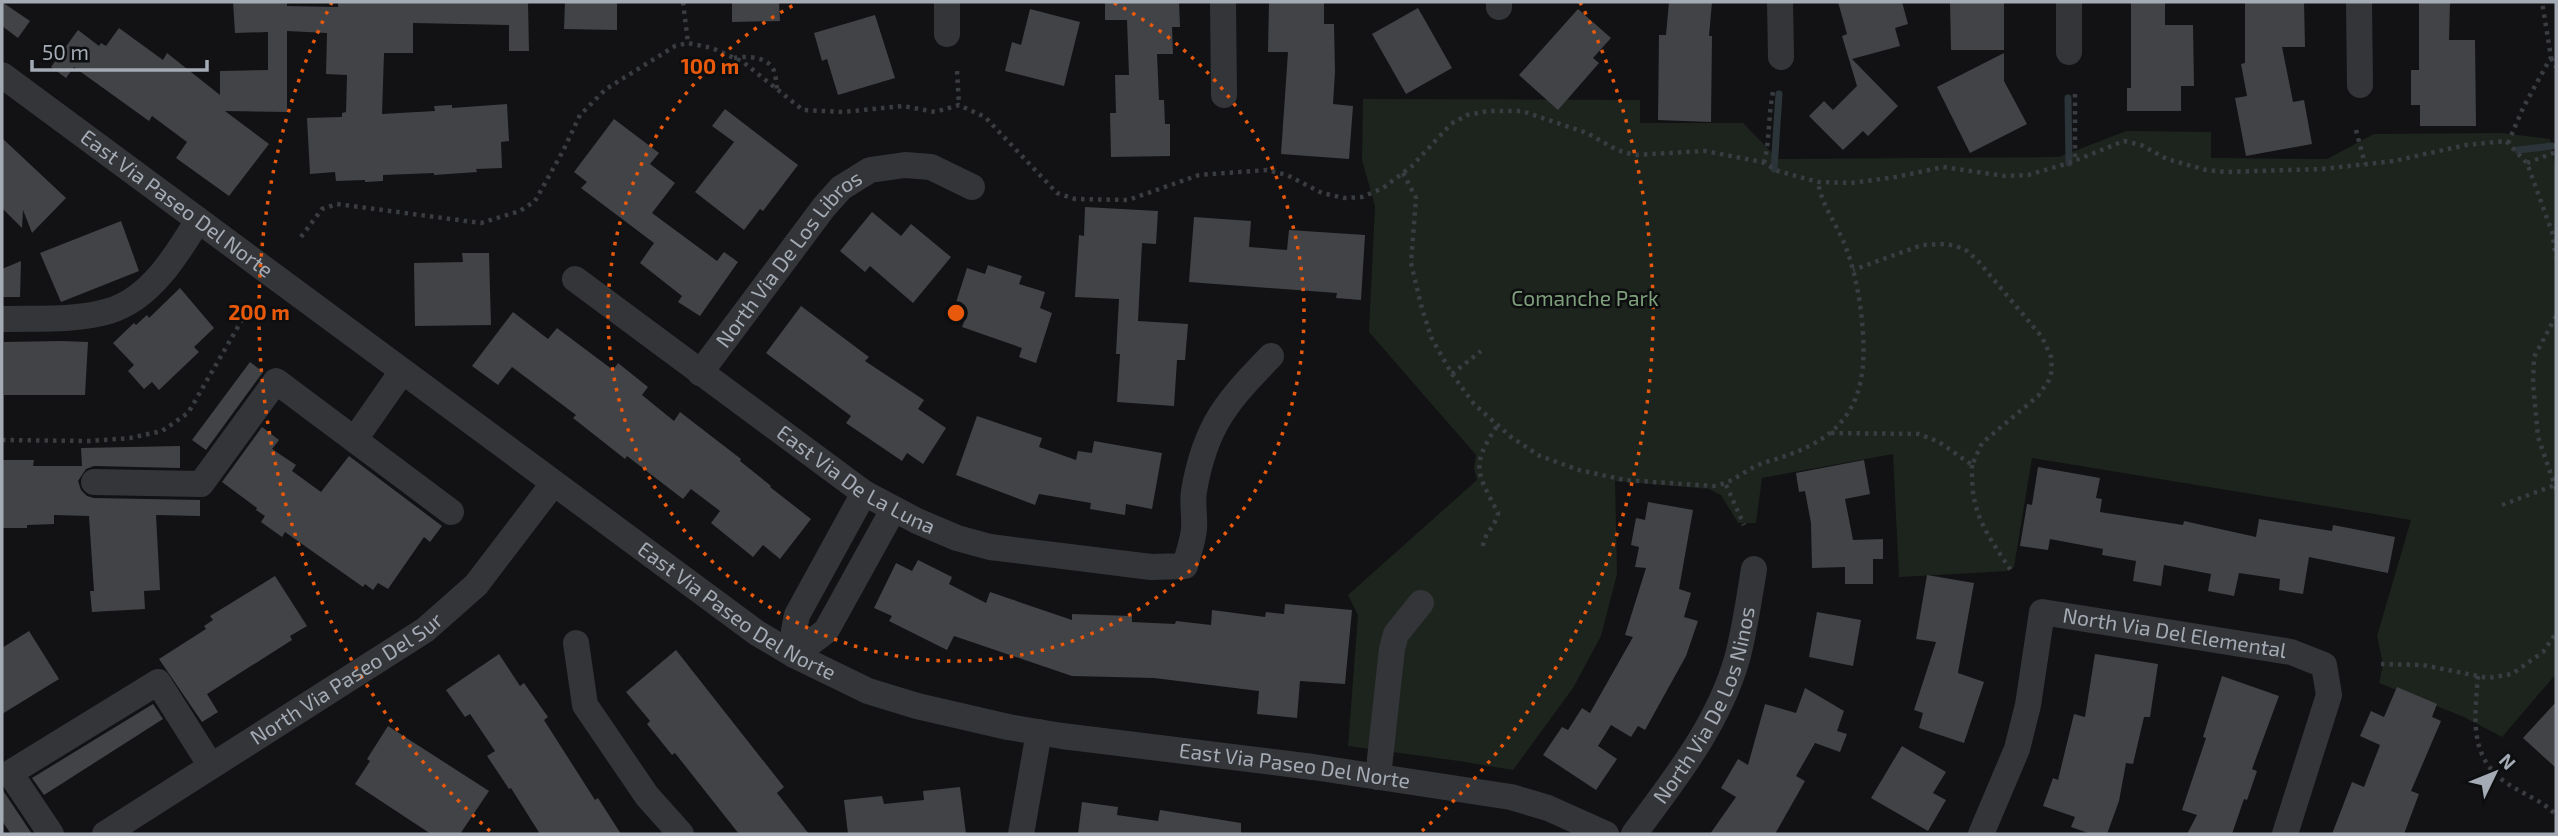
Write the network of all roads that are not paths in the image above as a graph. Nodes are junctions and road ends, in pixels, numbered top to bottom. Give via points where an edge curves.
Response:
1 (947, 2) edge
2 (1223, 2) edge
3 (1780, 2) edge
4 (2069, 2) edge
5 (2359, 2) edge
6 (947, 34) dead end
7 (2069, 51) dead end
8 (1781, 57) dead end
9 (5, 84) edge
10 (2360, 85) dead end
11 (1224, 95) dead end
12 (972, 187) dead end
13 (198, 220) junction
14 (575, 279) dead end
15 (2, 319) edge
16 (1271, 356) dead end
17 (401, 373) junction
18 (700, 373) junction
19 (355, 439) junction
20 (94, 482) dead end
21 (553, 484) junction
22 (864, 493) junction
23 (892, 510) junction
24 (451, 512) dead end
25 (1754, 569) dead end
26 (1421, 603) dead end
27 (576, 643) dead end
28 (794, 655) junction
29 (1039, 732) junction
30 (211, 766) junction
31 (1378, 777) junction
32 (51, 834) edge
33 (105, 834) edge
34 (681, 834) edge
35 (1021, 834) edge
36 (1605, 834) edge
37 (1634, 834) edge
38 (1981, 834) edge
39 (2285, 834) edge

1 - 6 street
2 - 11 street
3 - 8 street
4 - 7 street
5 - 10 street
9 - 13 street, East Via Paseo Del Norte
12 - 18 street, North Via De Los Libros via 930,167 905,165 870,170 841,188
13 - 15 street via 158,277 136,298 112,311 85,317
13 - 17 street, East Via Paseo Del Norte
14 - 18 street, East Via De La Luna
16 - 23 street, East Via De La Luna via 1230,398 1212,429 1193,494 1194,529 1185,566 1151,567 990,547
17 - 19 street
17 - 21 street, East Via Paseo Del Norte
18 - 22 street, East Via De La Luna
19 - 20 street via 276,381 201,484
19 - 24 street
21 - 28 street, East Via Paseo Del Norte
21 - 30 street, North Via Paseo Del Sur via 476,585 434,622
22 - 23 street, East Via De La Luna
22 - 28 street via 797,615
23 - 28 street via 826,631
25 - 37 street, North Via De Los Ninos via 1736,659 1722,697 1699,744
26 - 31 street via 1396,634 1392,649
27 - 34 street via 585,705 647,796
28 - 29 street, East Via Paseo Del Norte via 868,691
29 - 31 street, East Via Paseo Del Norte
29 - 35 street
30 - 32 street via 158,682 10,773
30 - 33 street, North Via Paseo Del Sur
31 - 36 street, East Via Paseo Del Norte via 1511,797
38 - 39 street, North Via Del Elemental via 2017,749 2042,612 2291,652 2324,665 2329,695

